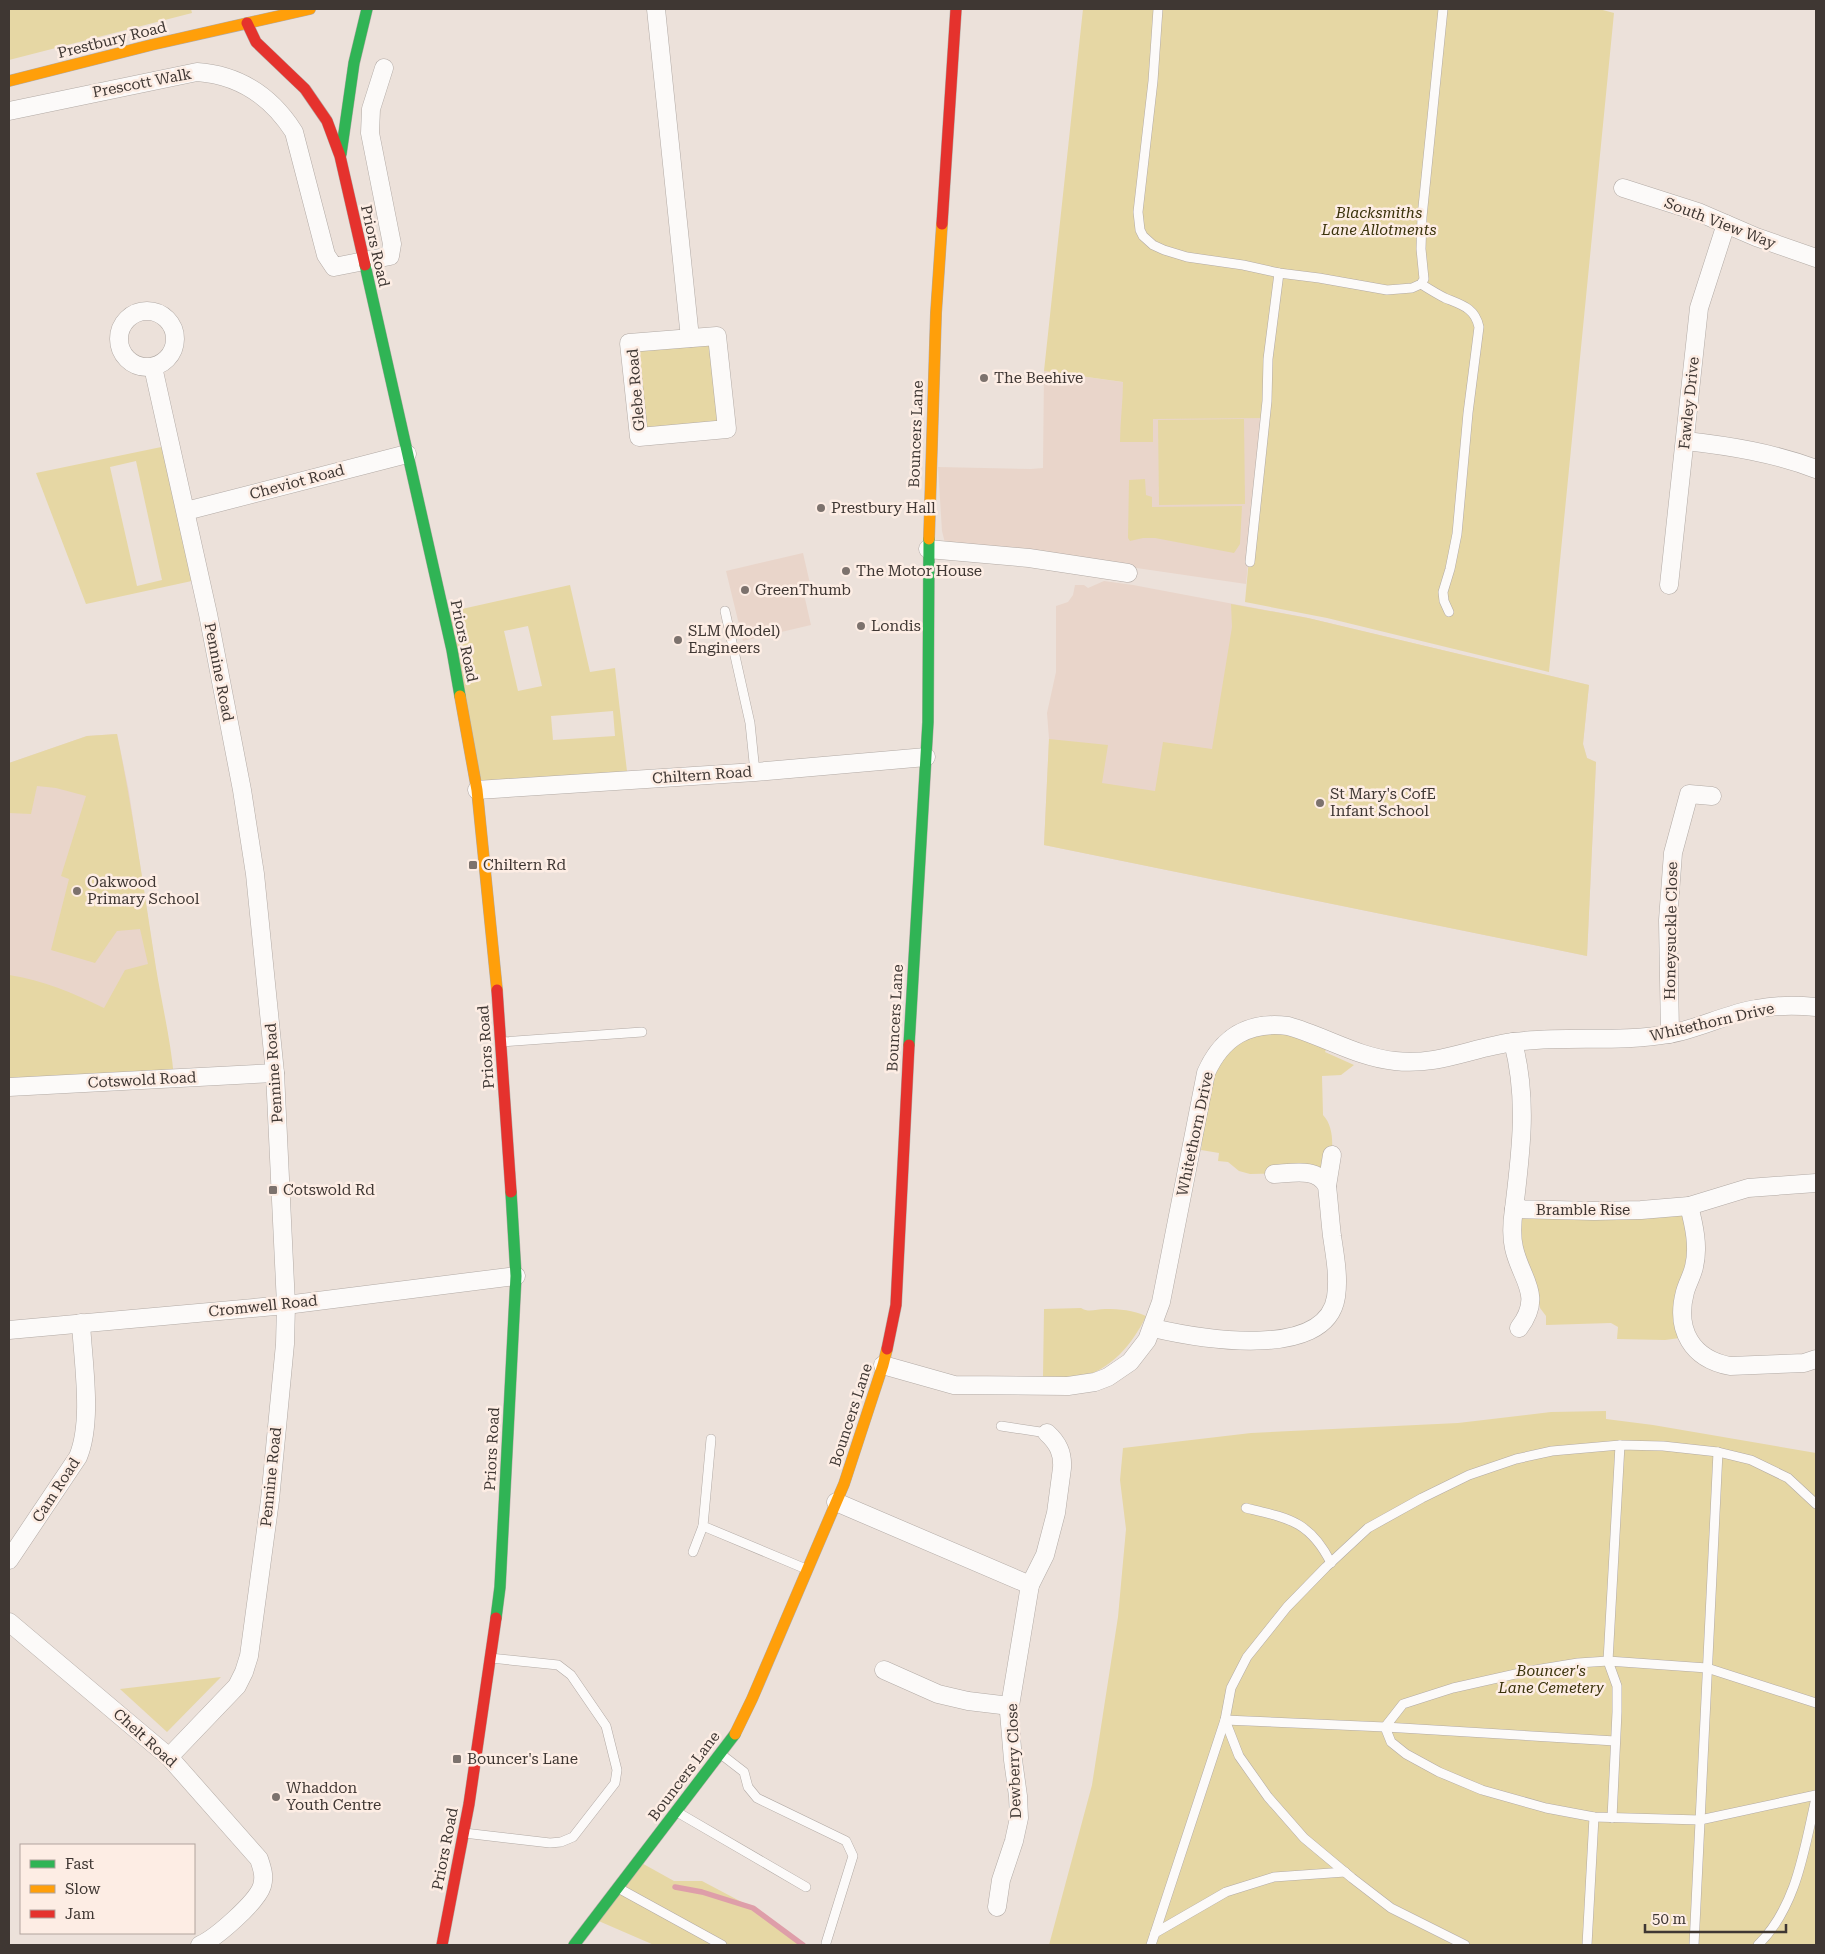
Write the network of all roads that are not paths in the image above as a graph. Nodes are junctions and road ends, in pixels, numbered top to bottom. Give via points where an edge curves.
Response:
1 (310, 9) edge
2 (367, 9) edge
3 (656, 9) edge
4 (956, 9) edge
5 (1158, 9) edge
6 (1443, 9) edge
7 (247, 23) junction
8 (384, 68) dead end
9 (9, 81) edge
10 (9, 111) edge
11 (340, 156) junction
12 (1623, 188) dead end
13 (1726, 224) junction
14 (1816, 258) edge
15 (363, 261) junction
16 (1279, 273) junction
17 (1421, 284) junction
18 (690, 338) junction
19 (153, 367) dead end
20 (1686, 441) junction
21 (407, 454) junction
22 (1816, 469) edge
23 (186, 511) junction
24 (928, 549) junction
25 (1250, 562) dead end
26 (1128, 573) dead end
27 (1669, 585) dead end
28 (725, 611) dead end
29 (1448, 612) dead end
30 (926, 757) junction
31 (756, 772) junction
32 (477, 790) junction
33 (1712, 796) dead end
34 (1816, 1007) edge
35 (642, 1032) dead end
36 (1670, 1034) junction
37 (501, 1042) junction
38 (1513, 1042) junction
39 (275, 1073) junction
40 (9, 1087) edge
41 (1332, 1156) dead end
42 (1274, 1174) dead end
43 (1816, 1183) edge
44 (1327, 1186) junction
45 (1689, 1206) junction
46 (1514, 1209) junction
47 (516, 1276) junction
48 (286, 1305) junction
49 (81, 1323) junction
50 (1153, 1328) junction
51 (1519, 1328) dead end
52 (9, 1330) edge
53 (1816, 1359) edge
54 (882, 1365) junction
55 (1001, 1426) dead end
56 (1047, 1433) joint
57 (710, 1439) dead end
58 (1620, 1445) junction
59 (1718, 1452) junction
60 (836, 1502) junction
61 (1816, 1504) edge
62 (1246, 1508) dead end
63 (703, 1526) junction
64 (693, 1552) dead end
65 (9, 1560) edge
66 (1331, 1562) junction
67 (809, 1570) junction
68 (1030, 1584) junction
69 (9, 1622) edge
70 (490, 1658) junction
71 (1608, 1661) junction
72 (1707, 1668) junction
73 (884, 1670) dead end
74 (1816, 1703) edge
75 (1010, 1706) junction
76 (1225, 1720) junction
77 (1385, 1727) junction
78 (1615, 1741) junction
79 (721, 1754) junction
80 (169, 1757) junction
81 (1816, 1796) edge
82 (677, 1812) junction
83 (1594, 1817) junction
84 (1612, 1818) junction
85 (1700, 1820) junction
86 (464, 1833) junction
87 (1345, 1872) junction
88 (806, 1887) dead end
89 (618, 1888) junction
90 (997, 1907) dead end
91 (1155, 1934) junction
92 (826, 1943) dead end
93 (200, 1945) edge
94 (442, 1945) edge
95 (574, 1945) edge
96 (722, 1945) edge
97 (1151, 1945) edge
98 (1465, 1945) edge
99 (1587, 1945) edge
100 (1694, 1945) edge
101 (1758, 1945) edge

1 - 7 main road, Prestbury Road
2 - 11 main road, Priors Road via 354,64
3 - 18 street
4 - 24 main road, Bouncers Lane via 936,313
5 - 16 lane via 1138,212 1140,230 1147,240 1164,250
6 - 17 lane via 1422,217 1424,279
7 - 9 main road, Prestbury Road
7 - 11 main road, Priors Road via 256,42 305,89 317,105 327,121
8 - 15 street via 371,109 370,133 392,244 390,256
10 - 15 street, Prescott Walk via 197,72 232,78 268,100 294,132 326,255 334,267
11 - 15 main road, Priors Road
12 - 13 street, South View Way
13 - 14 street, South View Way
13 - 20 street, Fawley Drive via 1699,308
15 - 21 main road, Priors Road
16 - 17 lane via 1387,290
16 - 25 lane
17 - 29 lane via 1468,307 1479,327 1457,534 1443,592
18 - 18 street, Glebe Road via 717,336 727,429 639,437 629,343
19 - 23 street, Pennine Road
20 - 22 street via 1770,454
20 - 27 street, Fawley Drive
21 - 23 street, Cheviot Road
21 - 32 main road, Priors Road via 452,650
23 - 39 street, Pennine Road via 242,790 255,874
24 - 26 street via 1029,558
24 - 30 main road, Bouncers Lane
28 - 31 lane via 750,722
30 - 31 street, Chiltern Road
30 - 54 main road, Bouncers Lane via 896,1305
31 - 32 street, Chiltern Road
32 - 37 main road, Priors Road
33 - 36 street, Honeysuckle Close via 1690,794 1672,853 1668,920
34 - 36 street, Whitethorn Drive via 1755,1009
35 - 37 lane
36 - 38 street, Whitethorn Drive via 1626,1040 1564,1038
37 - 47 main road, Priors Road
38 - 46 street, Bramble Rise via 1519,1064 1523,1108
38 - 50 street, Whitethorn Drive via 1446,1059 1412,1062 1374,1058 1300,1029 1276,1024 1251,1028 1228,1041 1218,1051 1206,1073 1161,1302
39 - 40 street, Cotswold Road
39 - 48 street, Pennine Road
41 - 44 street
42 - 44 street via 1314,1174
43 - 45 street, Bramble Rise via 1748,1188
44 - 50 street via 1336,1255 1336,1298 1330,1313 1319,1325 1297,1336 1249,1340 1201,1338
45 - 46 street, Bramble Rise via 1603,1211
45 - 53 street via 1696,1250 1682,1312 1684,1328 1692,1344 1707,1358 1730,1366 1804,1363
46 - 51 street via 1514,1250 1530,1294 1528,1313
47 - 48 street, Cromwell Road
47 - 70 main road, Priors Road via 500,1587
48 - 49 street, Cromwell Road
48 - 80 street, Pennine Road via 270,1500 249,1656 237,1686
49 - 52 street, Cromwell Road
49 - 65 street, Cam Road via 86,1419 82,1448
50 - 54 street, Whitethorn Drive via 1130,1362 1108,1377 1082,1385 954,1385
54 - 60 main road, Bouncers Lane
55 - 56 lane
56 - 68 street, Dewberry Close via 1059,1447 1062,1468 1056,1514 1045,1555
57 - 63 lane
58 - 59 lane
58 - 66 lane via 1552,1451 1469,1475 1368,1528
58 - 71 lane
59 - 61 lane via 1751,1460 1788,1478
59 - 72 lane
60 - 67 main road, Bouncers Lane
60 - 68 street
62 - 66 lane via 1277,1515 1308,1529
63 - 64 lane
63 - 67 lane
66 - 76 lane via 1287,1607 1247,1657 1231,1688
67 - 79 main road, Bouncers Lane via 738,1729
68 - 75 street, Dewberry Close
69 - 80 street, Chelt Road
70 - 86 main road, Priors Road
70 - 86 lane via 558,1665 566,1669 606,1726 617,1770 615,1783 579,1829 561,1842 550,1844
71 - 72 lane
71 - 77 lane via 1530,1671 1453,1688 1403,1704
71 - 78 lane via 1617,1686
72 - 74 lane
72 - 85 lane
73 - 75 street via 938,1694
75 - 90 street, Dewberry Close via 1019,1818 1001,1880
76 - 77 lane
76 - 87 lane via 1239,1756 1268,1797 1304,1838
76 - 91 lane
77 - 78 lane
77 - 83 lane via 1391,1742 1439,1772 1482,1790
78 - 84 lane
79 - 82 main road, Bouncers Lane
79 - 92 lane via 744,1772 748,1787 757,1798 846,1841 853,1856
80 - 93 street, Chelt Road via 259,1859 263,1871 262,1885 254,1899 212,1940
81 - 85 lane
81 - 101 lane via 1794,1888 1776,1923
82 - 88 lane
82 - 89 main road, Bouncers Lane
83 - 84 lane
83 - 99 lane
84 - 85 lane
85 - 100 lane
86 - 94 main road, Priors Road
87 - 91 lane via 1274,1877 1226,1892
87 - 98 lane via 1391,1908
89 - 95 main road, Bouncers Lane
89 - 96 lane
91 - 97 lane

